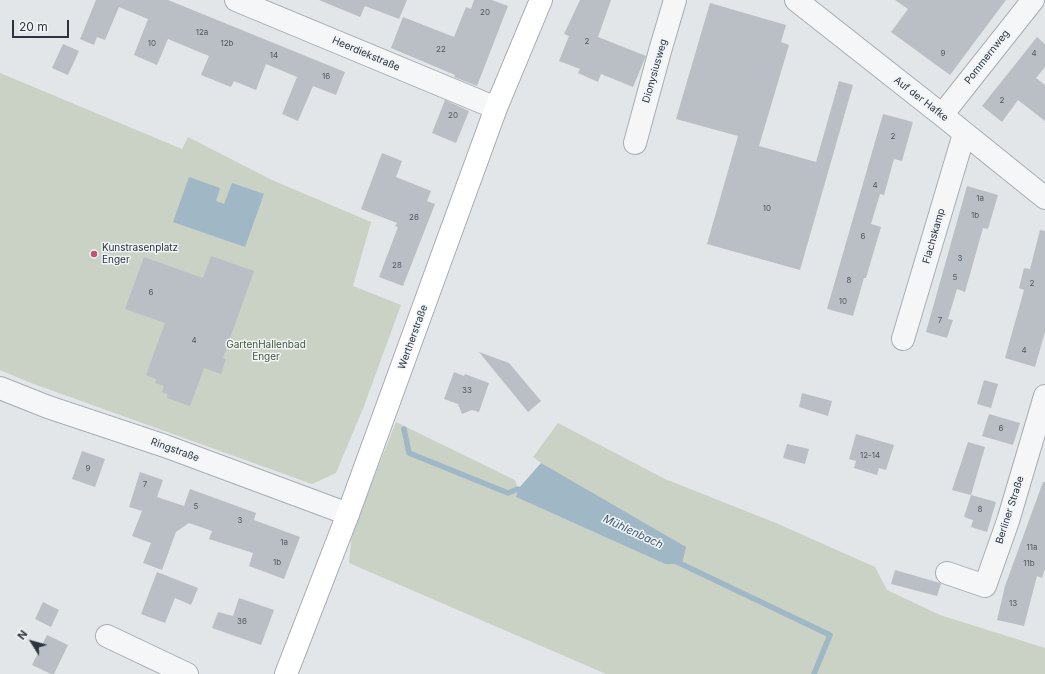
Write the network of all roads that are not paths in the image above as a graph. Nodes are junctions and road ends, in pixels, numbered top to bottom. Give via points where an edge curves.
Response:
1 (236, 0) edge
2 (541, 0) edge
3 (675, 0) edge
4 (796, 0) edge
5 (1033, 0) edge
6 (496, 108) junction
7 (942, 115) junction
8 (964, 134) junction
9 (635, 143) dead end
10 (1045, 198) edge
11 (903, 339) dead end
12 (0, 388) edge
13 (1045, 396) edge
14 (348, 514) junction
15 (947, 573) dead end
16 (107, 636) dead end
17 (187, 674) edge
18 (286, 674) edge

1 - 6 street, Heerdiekstraße
2 - 6 main road, Wertherstraße
3 - 9 street, Dionysiusweg
4 - 7 street, Auf der Hafke
5 - 7 street, Pommernweg
6 - 14 main road, Wertherstraße
7 - 8 street, Auf der Hafke
8 - 10 street, Auf der Hafke
8 - 11 street, Flachskamp
12 - 14 street, Ringstraße
13 - 15 street, Berliner Straße via 1008,521 985,586
14 - 18 main road, Wertherstraße
16 - 17 street

